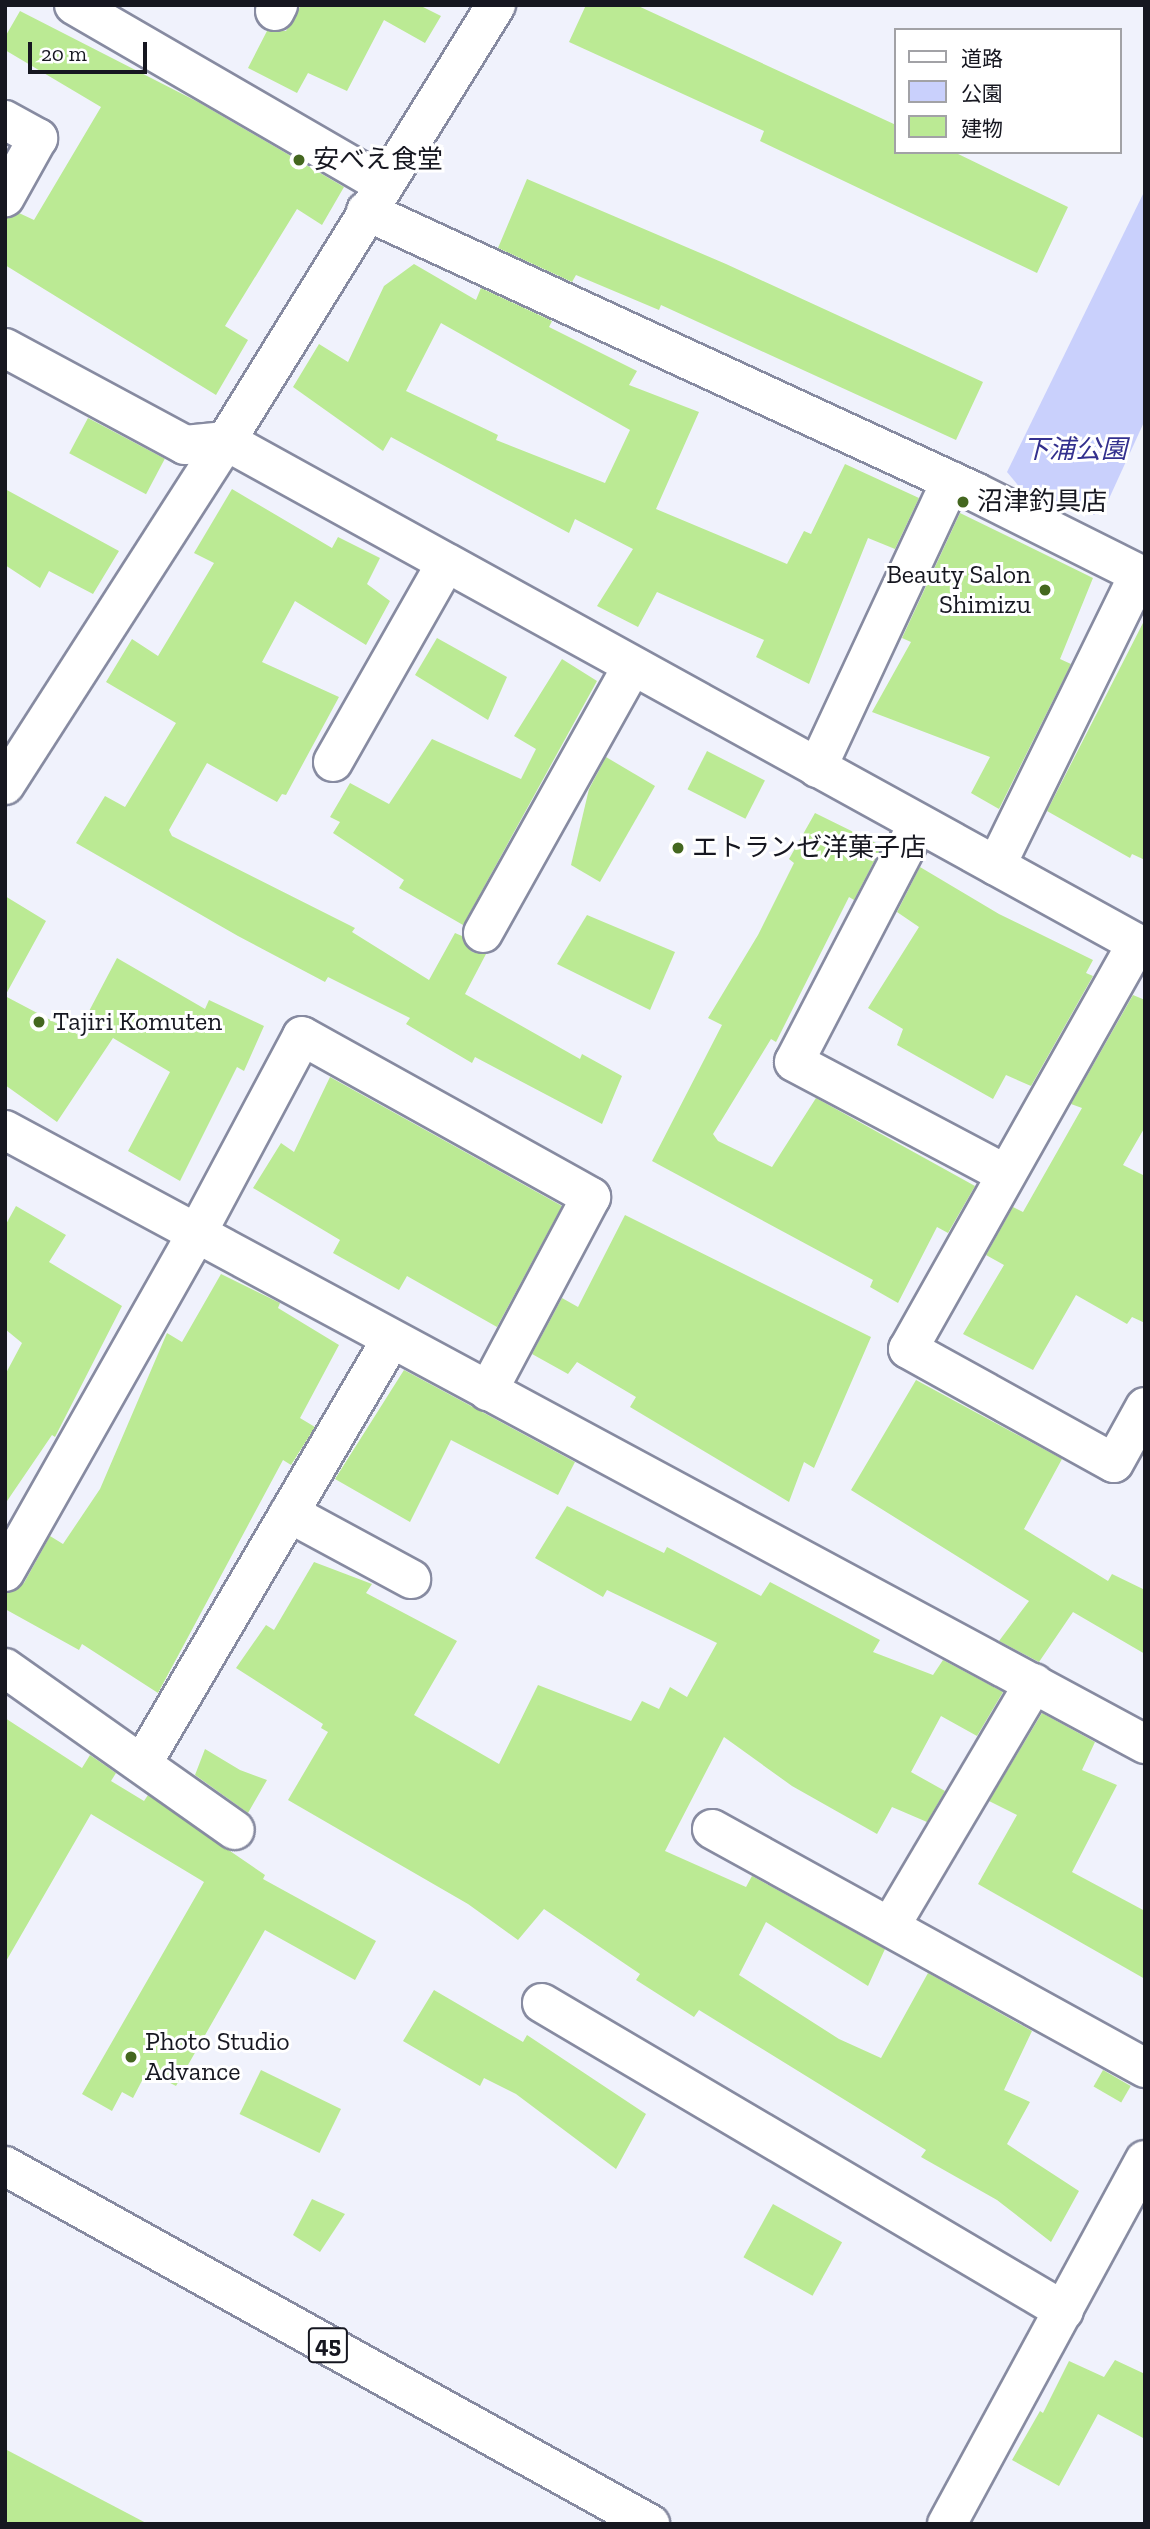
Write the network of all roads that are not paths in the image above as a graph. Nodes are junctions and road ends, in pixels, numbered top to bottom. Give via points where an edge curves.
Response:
1 (74, 5) edge
2 (496, 5) edge
3 (5, 120) edge
4 (5, 197) edge
5 (375, 197) junction
6 (5, 348) edge
7 (226, 441) junction
8 (951, 481) junction
9 (446, 563) junction
10 (1142, 575) edge
11 (632, 666) junction
12 (333, 762) dead end
13 (817, 768) junction
14 (5, 785) edge
15 (918, 824) junction
16 (996, 866) junction
17 (483, 933) dead end
18 (1141, 946) edge
19 (9, 1141) edge
20 (1004, 1173) junction
21 (197, 1234) junction
22 (391, 1340) junction
23 (488, 1391) junction
24 (1145, 1408) edge
25 (289, 1513) junction
26 (5, 1572) edge
27 (411, 1579) dead end
28 (5, 1668) edge
29 (1034, 1683) junction
30 (1145, 1744) edge
31 (142, 1764) junction
32 (712, 1829) dead end
33 (235, 1830) dead end
34 (891, 1925) junction
35 (542, 2003) dead end
36 (1145, 2068) edge
37 (1145, 2160) edge
38 (5, 2166) edge
39 (1064, 2311) junction
40 (650, 2524) edge
41 (947, 2524) edge

1 - 5 main road
2 - 5 main road
3 - 4 main road via 38,138
5 - 7 main road
5 - 8 main road
6 - 7 main road via 185,445
7 - 9 main road
7 - 14 main road
8 - 10 main road
8 - 13 main road
9 - 11 main road
9 - 12 main road
10 - 16 main road
11 - 13 main road
11 - 17 main road
13 - 15 main road
15 - 16 main road
15 - 20 main road via 794,1062
16 - 18 main road
18 - 20 main road
19 - 21 main road
20 - 24 main road via 908,1349 1114,1463
21 - 22 main road
21 - 23 main road via 302,1036 591,1197
21 - 26 main road
22 - 23 main road
22 - 25 main road
23 - 29 main road
25 - 27 main road
25 - 31 main road
28 - 31 main road
29 - 30 main road
29 - 34 main road
31 - 33 main road
32 - 34 main road
34 - 36 main road
35 - 39 main road
37 - 39 main road
38 - 40 main road, 45
39 - 41 main road

